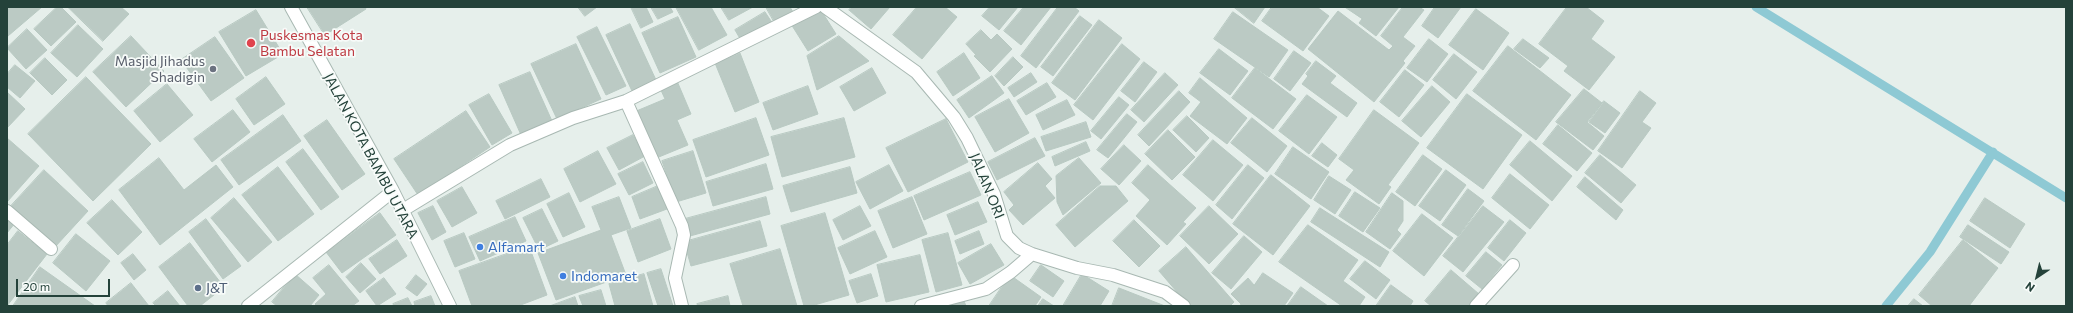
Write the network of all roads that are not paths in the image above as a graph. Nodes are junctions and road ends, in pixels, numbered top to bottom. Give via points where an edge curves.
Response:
1 (291, 7) edge
2 (816, 7) edge
3 (825, 7) edge
4 (626, 101) junction
5 (392, 191) junction
6 (403, 210) junction
7 (7, 211) edge
8 (51, 249) dead end
9 (1032, 254) junction
10 (1513, 265) dead end
11 (248, 306) edge
12 (450, 306) edge
13 (682, 306) edge
14 (921, 306) edge
15 (1184, 306) edge
16 (1476, 306) edge

1 - 5 street, JALAN KOTA BAMBU UTARA
2 - 4 street
3 - 9 street, JALAN ORI via 916,72 954,117 994,194 1007,236 1019,248
4 - 6 street via 567,121 510,145
4 - 13 street via 682,226 684,235 675,278
5 - 6 street, JALAN KOTA BAMBU UTARA
5 - 11 street
6 - 12 street, JALAN KOTA BAMBU UTARA
7 - 8 street
9 - 14 street via 986,289
9 - 15 street, JALAN ORI via 1078,268 1113,275 1165,292
10 - 16 street

